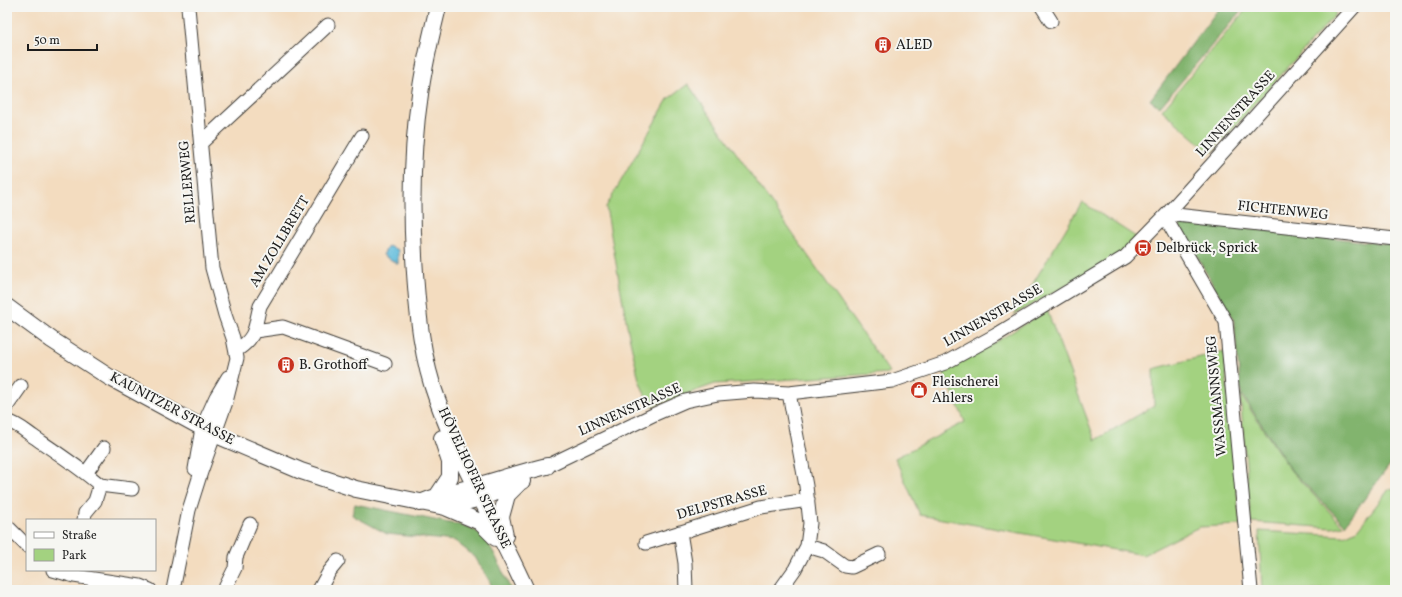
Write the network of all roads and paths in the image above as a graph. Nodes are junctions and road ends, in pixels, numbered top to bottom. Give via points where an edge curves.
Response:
1 (188, 7) edge
2 (438, 7) edge
3 (1042, 7) edge
4 (1354, 7) edge
5 (1051, 21) dead end
6 (328, 25) dead end
7 (362, 136) dead end
8 (201, 143) junction
9 (1167, 214) junction
10 (1395, 239) edge
11 (7, 307) edge
12 (255, 331) junction
13 (237, 350) junction
14 (385, 364) dead end
15 (21, 386) dead end
16 (789, 393) junction
17 (436, 399) junction
18 (7, 406) edge
19 (7, 421) edge
20 (208, 431) junction
21 (104, 448) dead end
22 (547, 466) junction
23 (86, 473) junction
24 (521, 482) junction
25 (100, 485) junction
26 (132, 489) dead end
27 (477, 492) junction
28 (808, 500) junction
29 (442, 501) junction
30 (84, 519) edge
31 (250, 524) dead end
32 (7, 526) edge
33 (680, 532) junction
34 (646, 543) dead end
35 (26, 545) edge
36 (808, 546) junction
37 (507, 549) junction
38 (879, 554) dead end
39 (338, 561) dead end
40 (60, 571) edge
41 (75, 573) edge
42 (150, 590) edge
43 (173, 590) edge
44 (224, 590) edge
45 (319, 590) edge
46 (526, 590) edge
47 (686, 590) edge
48 (780, 590) edge
49 (1251, 590) edge

1 - 8 street, RELLERWEG
2 - 17 main road, HÖVELHOFER STRASSE via 420,94 414,160 412,232 423,346
3 - 5 street
4 - 9 street, LINNENSTRASSE
6 - 8 street
7 - 12 street, AM ZOLLBRETT via 260,306
8 - 13 street, RELLERWEG via 212,268
9 - 10 street, FICHTENWEG
9 - 16 street, LINNENSTRASSE via 1124,257 945,363 892,381
9 - 49 street, WASSMANNSWEG via 1169,224 1226,322
11 - 20 main road, KAUNITZER STRASSE via 109,377
12 - 13 street
12 - 14 street via 283,327
13 - 20 street via 235,365 216,397
15 - 18 street
16 - 22 street, LINNENSTRASSE via 718,394 685,401
16 - 28 street
17 - 27 main road, HÖVELHOFER STRASSE
17 - 29 main road via 436,418 450,462 450,477
19 - 23 street via 15,423
20 - 29 main road, KAUNITZER STRASSE via 301,471 356,489 420,503
20 - 43 street via 195,470
21 - 23 street
22 - 24 main road
22 - 27 main road via 518,473
23 - 25 street
24 - 27 main road
24 - 37 main road via 507,495 501,517
25 - 26 street
25 - 30 street via 96,502
27 - 29 main road
27 - 37 main road, HÖVELHOFER STRASSE
28 - 33 street, DELPSTRASSE via 761,507
28 - 36 street
29 - 37 main road via 480,522
31 - 44 street via 236,557 235,568
32 - 35 street
33 - 34 street, DELPSTRASSE
33 - 47 street
36 - 38 street via 824,551 846,566 852,567
36 - 48 street
37 - 46 main road, HÖVELHOFER STRASSE
39 - 45 street via 328,572
40 - 41 street
41 - 42 street

